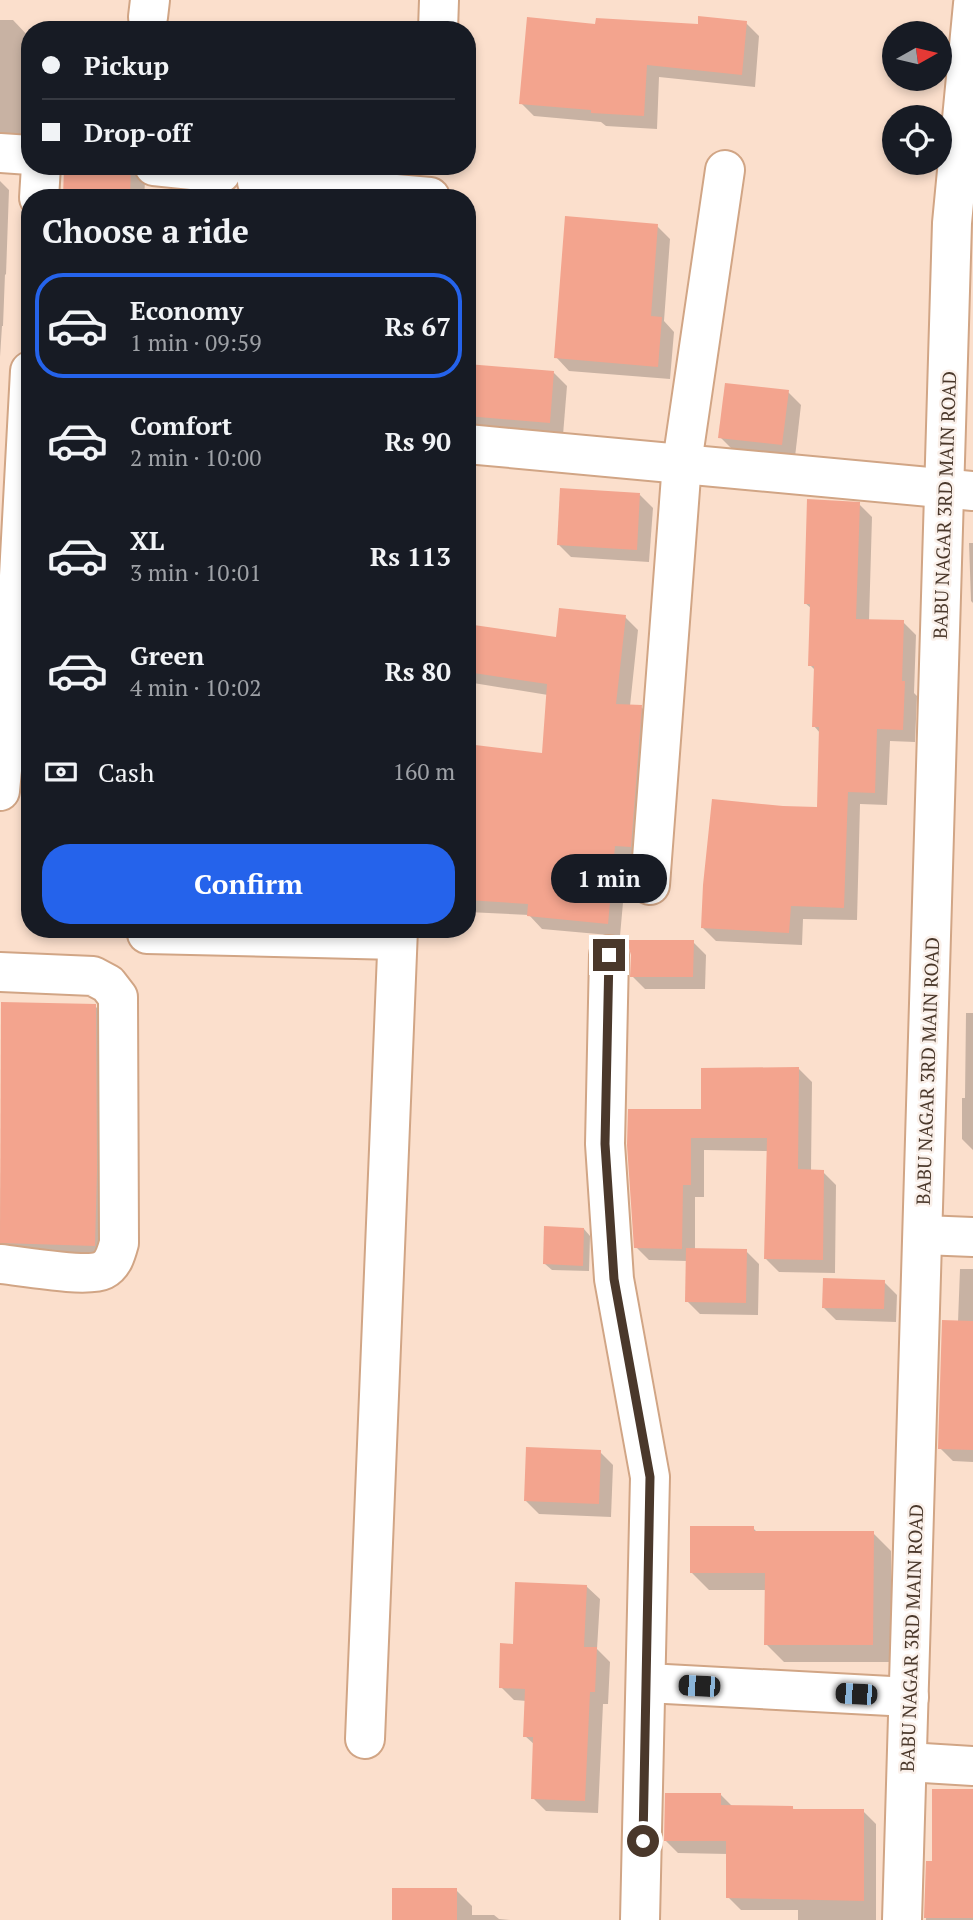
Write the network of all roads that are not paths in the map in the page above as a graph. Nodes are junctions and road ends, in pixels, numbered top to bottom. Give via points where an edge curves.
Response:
1 (439, 0) edge
2 (973, 4) edge
3 (438, 21) edge
4 (0, 153) edge
5 (21, 154) edge
6 (725, 170) dead end
7 (224, 175) edge
8 (430, 187) edge
9 (476, 445) edge
10 (682, 463) junction
11 (958, 490) edge
12 (21, 629) edge
13 (0, 791) edge
14 (650, 885) dead end
15 (398, 938) edge
16 (609, 955) dead end
17 (0, 972) edge
18 (922, 1235) junction
19 (973, 1237) edge
20 (0, 1264) edge
21 (647, 1683) junction
22 (909, 1697) junction
23 (365, 1739) dead end
24 (907, 1762) junction
25 (973, 1766) edge
26 (640, 1920) edge
27 (902, 1920) edge

1 - 3 street
2 - 11 street, BABU NAGAR 3RD MAIN ROAD via 952,223
4 - 5 street
6 - 10 street
7 - 8 street
9 - 10 street
10 - 11 street
10 - 14 street
11 - 18 street, BABU NAGAR 3RD MAIN ROAD
12 - 13 street
15 - 23 street
16 - 21 street via 605,1144 614,1279 650,1477
17 - 20 street via 93,976 108,984 118,997 120,1244 104,1270 89,1274
18 - 19 street
18 - 22 street, BABU NAGAR 3RD MAIN ROAD
21 - 22 street
21 - 26 street
22 - 24 street, BABU NAGAR 3RD MAIN ROAD
24 - 25 street
24 - 27 street, BABU NAGAR 3RD MAIN ROAD

